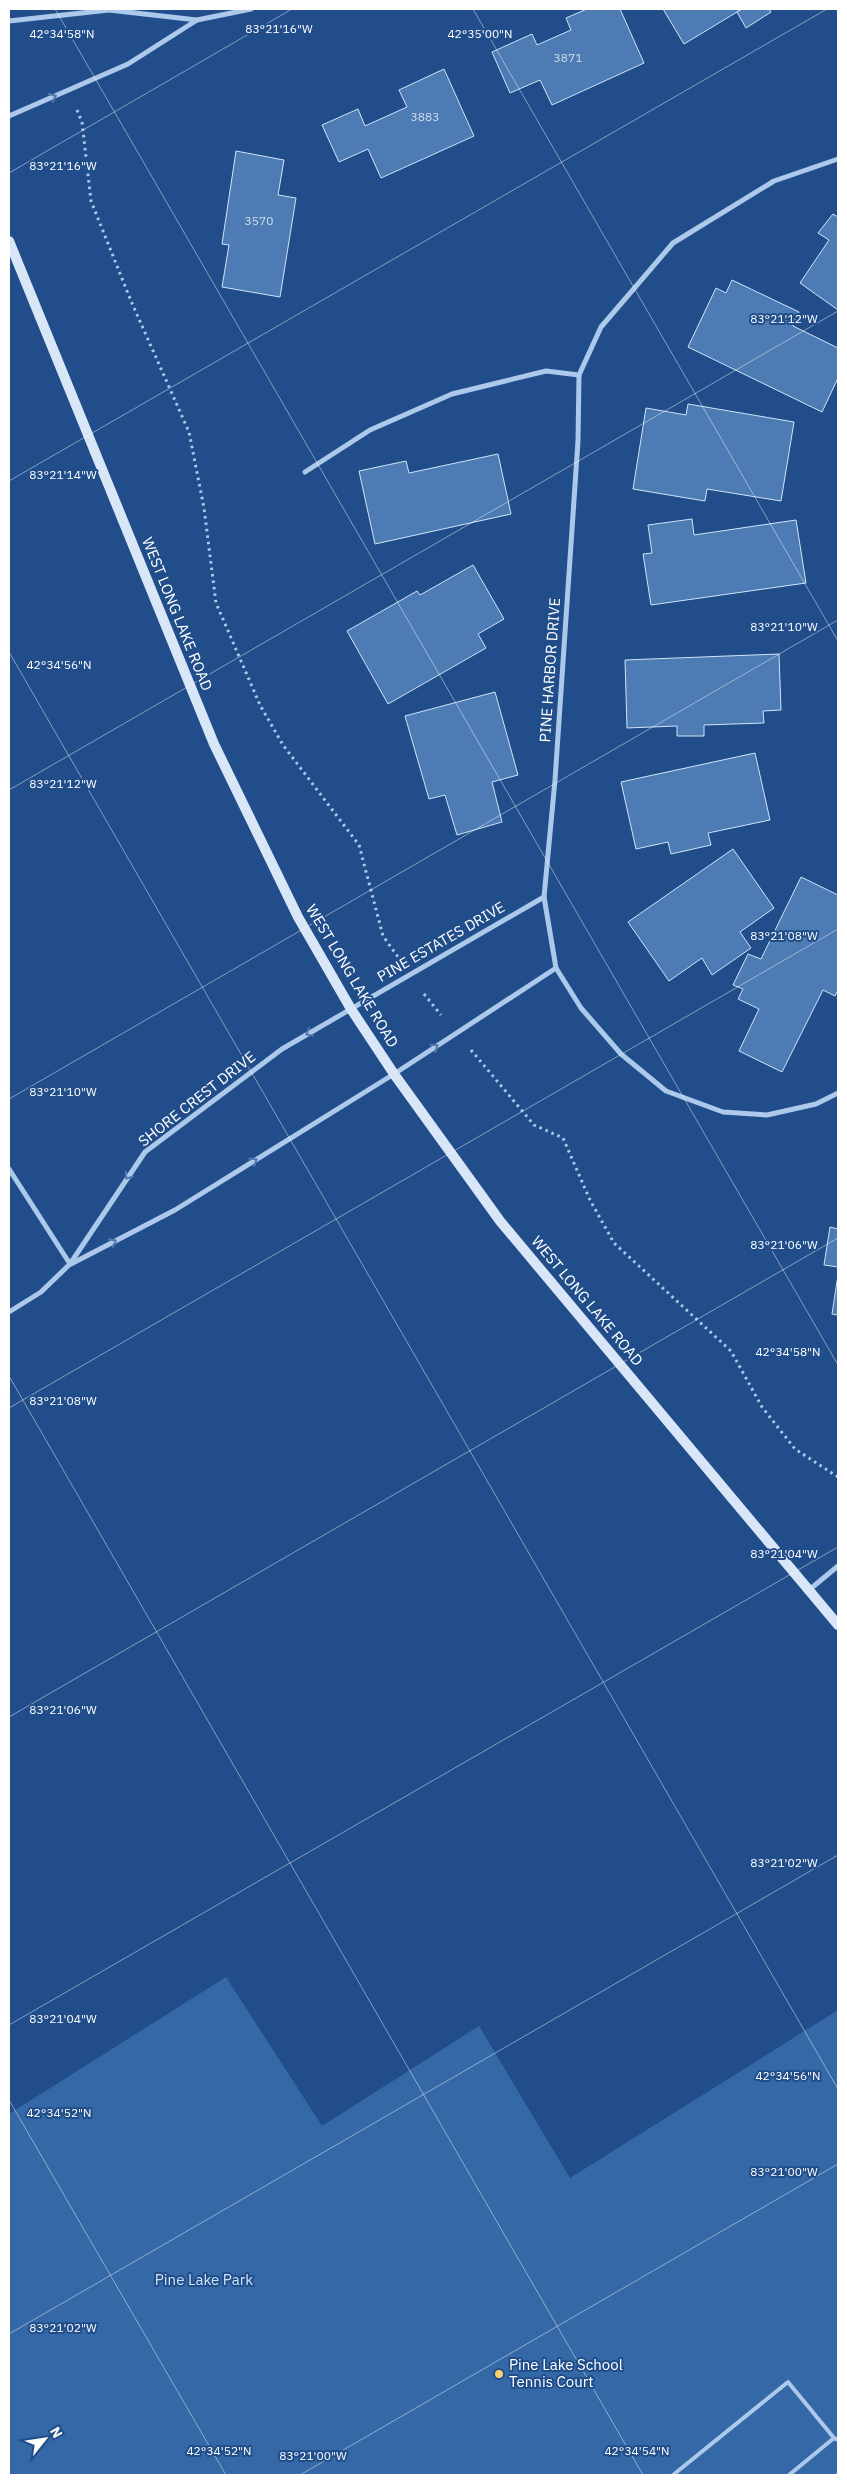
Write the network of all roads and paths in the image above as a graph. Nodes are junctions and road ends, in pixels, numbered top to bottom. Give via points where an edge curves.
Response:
1 (251, 9) edge
2 (197, 20) junction
3 (9, 21) edge
4 (68, 90) junction
5 (9, 116) edge
6 (838, 159) edge
7 (9, 241) edge
8 (579, 375) junction
9 (305, 472) dead end
10 (544, 897) junction
11 (556, 968) junction
12 (409, 973) junction
13 (352, 1009) junction
14 (456, 1033) junction
15 (394, 1074) junction
16 (838, 1093) edge
17 (9, 1169) edge
18 (70, 1264) junction
19 (9, 1312) edge
20 (838, 1477) edge
21 (838, 1566) edge
22 (809, 1590) junction
23 (838, 1625) edge
24 (836, 2439) edge
25 (673, 2475) edge
26 (789, 2475) edge

1 - 2 street
2 - 3 street via 109,10
2 - 4 street via 128,64
5 -> 4 street
4 - 12 path via 82,122 91,201 189,432 204,508 216,603 260,705 283,745 359,845 383,936
6 - 8 street, PINE HARBOR DRIVE via 774,181 673,243 601,327
7 - 13 main road, WEST LONG LAKE ROAD via 214,744 298,917
8 - 9 street via 546,371 452,394 370,430
8 - 10 street, PINE HARBOR DRIVE via 578,441
10 - 11 street, PINE HARBOR DRIVE
10 - 12 street, PINE ESTATES DRIVE
11 - 14 street
11 - 16 street, PINE HARBOR DRIVE via 581,1008 621,1054 666,1091 723,1112 767,1115 816,1104
12 - 13 street, PINE ESTATES DRIVE
12 - 14 path
13 - 15 main road, WEST LONG LAKE ROAD
13 -> 18 street, SHORE CREST DRIVE via 282,1049 145,1152
15 -> 14 street
14 - 20 path via 534,1125 563,1138 590,1200 614,1243 731,1351 762,1407 795,1449
18 -> 15 street, SHORE CREST DRIVE via 175,1210
15 - 22 main road, WEST LONG LAKE ROAD via 500,1221
17 - 18 street
18 - 19 street, SHORE CREST DRIVE via 40,1292
21 - 22 street
22 - 23 main road, WEST LONG LAKE ROAD
24 - 25 lane via 788,2382
24 - 26 lane

